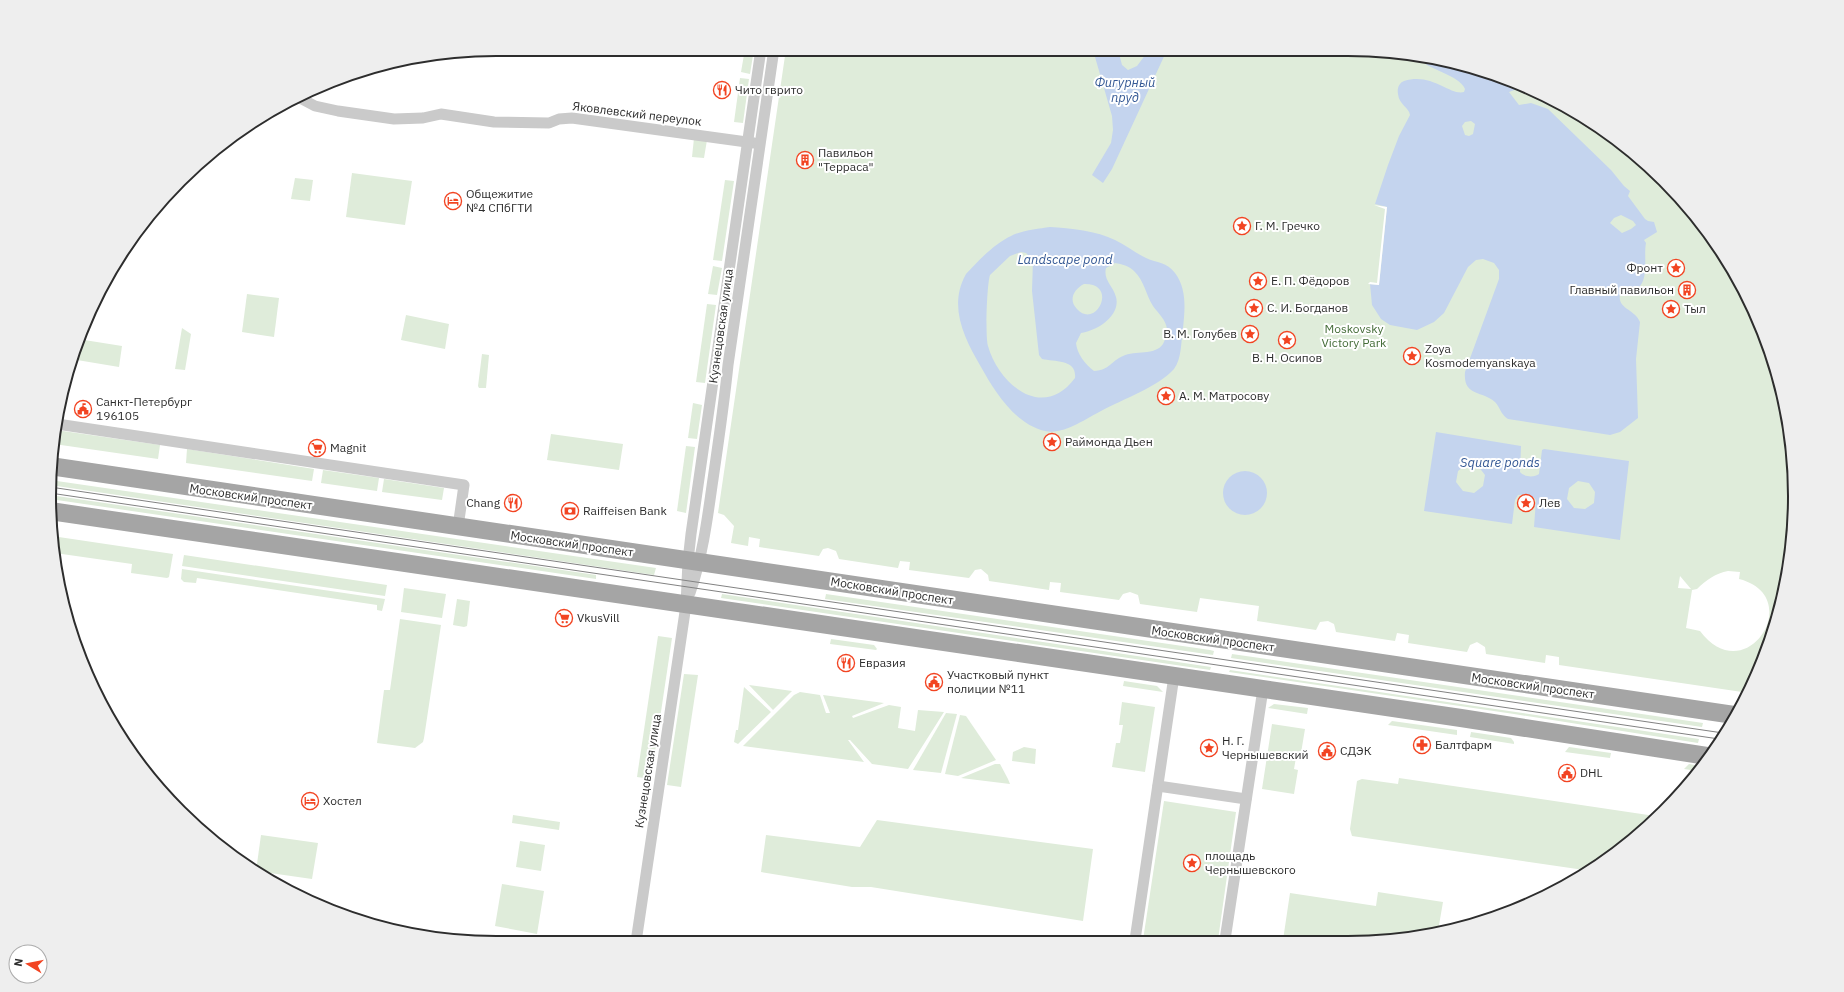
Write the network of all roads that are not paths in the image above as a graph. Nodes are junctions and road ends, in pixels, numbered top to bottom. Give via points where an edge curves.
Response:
1 (760, 56) edge
2 (773, 56) edge
3 (303, 100) edge
4 (748, 142) junction
5 (760, 144) junction
6 (62, 425) edge
7 (57, 467) edge
8 (57, 512) edge
9 (458, 527) junction
10 (694, 562) junction
11 (686, 605) junction
12 (1174, 676) junction
13 (1263, 689) junction
14 (1730, 714) edge
15 (1703, 755) edge
16 (1158, 786) junction
17 (1246, 799) junction
18 (637, 936) edge
19 (1136, 936) edge
20 (1226, 936) edge

1 - 4 street, Кузнецовская улица
2 - 5 street, Кузнецовская улица
3 - 4 street, Яковлевский переулок via 315,106 338,111 394,119 423,118 441,114 494,122 549,123 572,118
4 - 5 street, Яковлевский переулок
4 - 10 street, Кузнецовская улица
5 - 10 street, Кузнецовская улица via 724,406
6 - 9 street via 464,485
7 - 9 main road, Московский проспект
8 - 11 main road
9 - 10 main road, Московский проспект
10 - 11 street, Кузнецовская улица
10 - 14 main road, Московский проспект
11 - 12 main road
11 - 18 street, Кузнецовская улица
12 - 13 main road
12 - 16 street
13 - 15 main road
13 - 17 street
16 - 17 street
16 - 19 street
17 - 20 street

